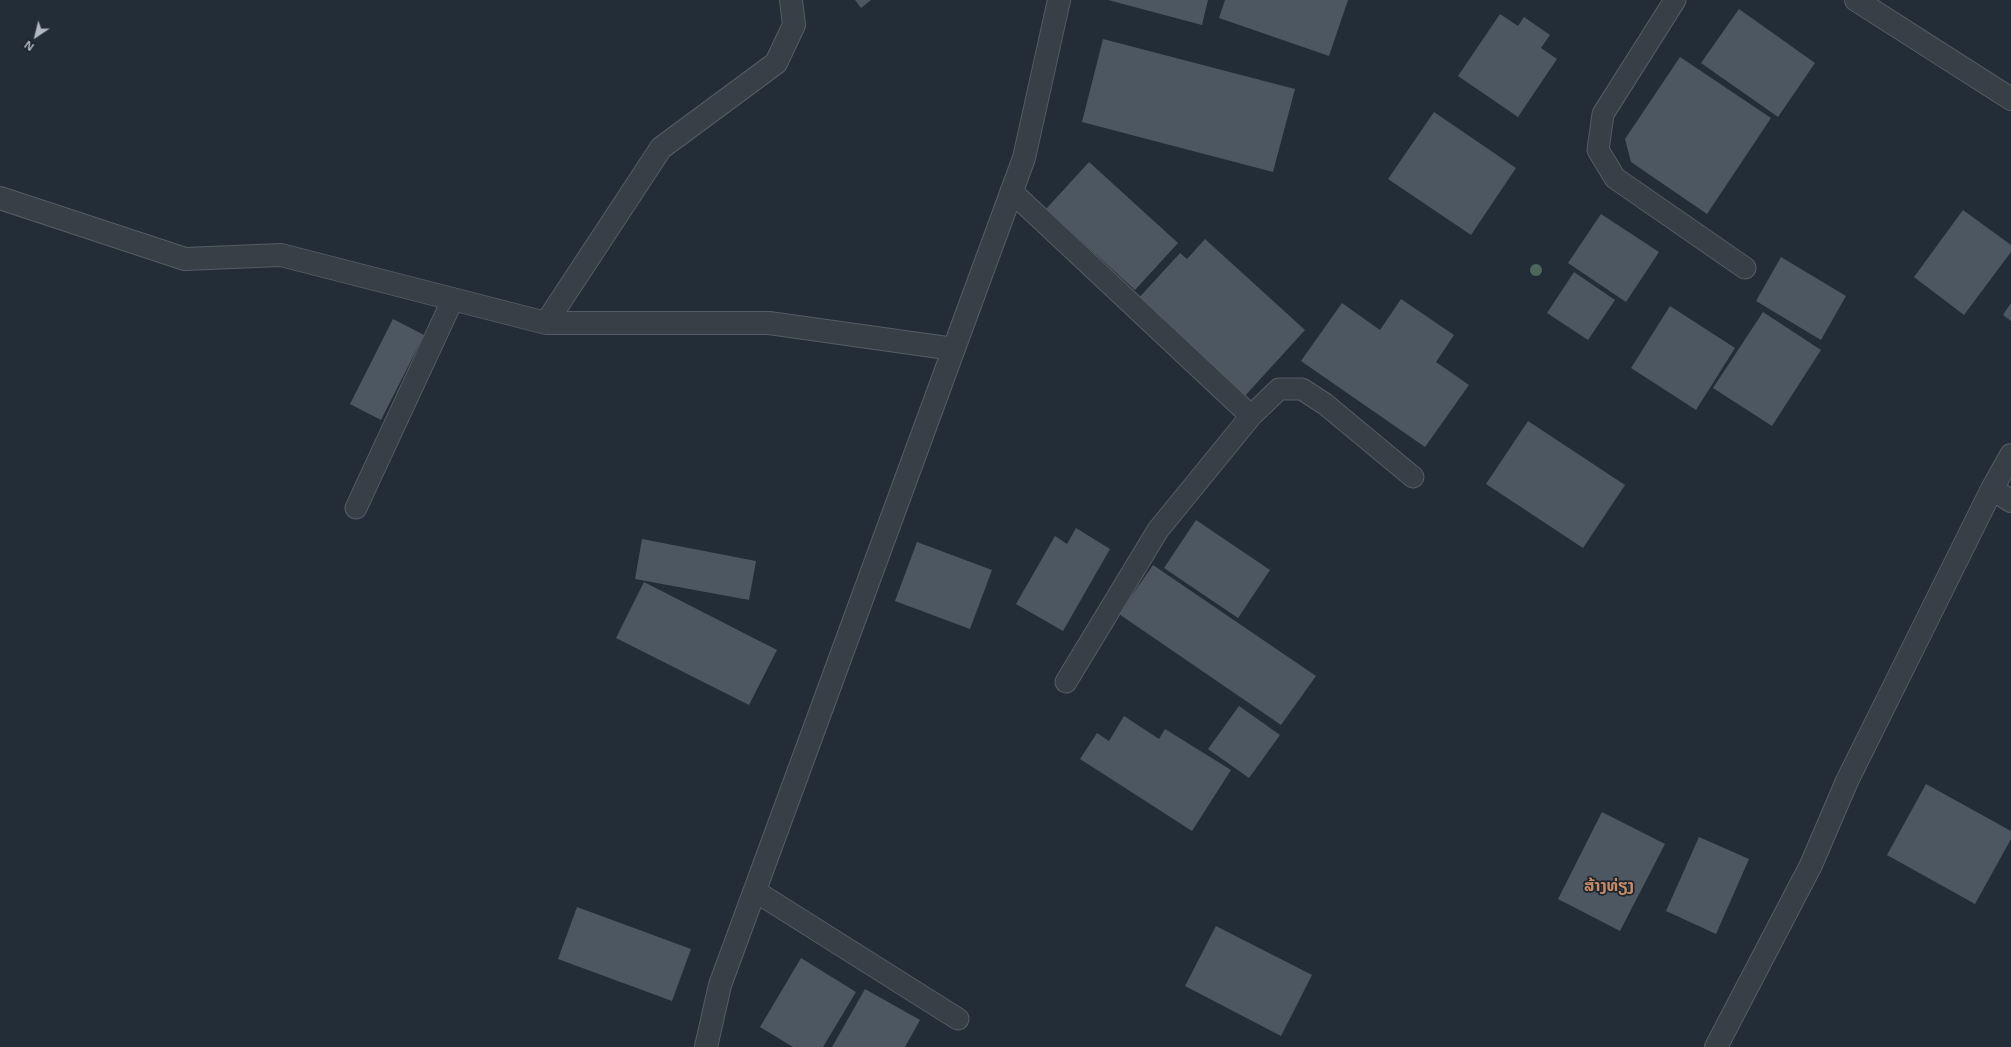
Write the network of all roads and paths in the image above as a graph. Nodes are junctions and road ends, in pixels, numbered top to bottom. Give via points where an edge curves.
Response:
1 (791, 0) edge
2 (1059, 0) edge
3 (1675, 0) edge
4 (1856, 0) edge
5 (2011, 99) edge
6 (1011, 191) junction
7 (0, 198) edge
8 (1745, 268) dead end
9 (453, 299) junction
10 (546, 323) junction
11 (954, 349) junction
12 (1251, 416) junction
13 (2011, 455) edge
14 (1414, 477) dead end
15 (1992, 489) junction
16 (2011, 501) edge
17 (356, 508) dead end
18 (1066, 682) dead end
19 (755, 891) junction
20 (958, 1019) dead end
21 (706, 1047) edge
22 (1716, 1047) edge

1 - 10 street via 794,26 776,63 661,148
2 - 6 street via 1024,158
3 - 8 lane via 1603,114 1598,150 1615,178
4 - 5 street
6 - 11 street
6 - 12 lane
7 - 9 street via 185,259 281,255
9 - 10 street
9 - 17 lane
10 - 11 street via 769,323
11 - 19 street
12 - 14 lane via 1279,389 1302,389 1325,404
12 - 18 lane via 1158,530
13 - 15 street
15 - 16 street
15 - 22 street via 1847,781 1811,865
19 - 20 lane
19 - 21 street via 720,985

